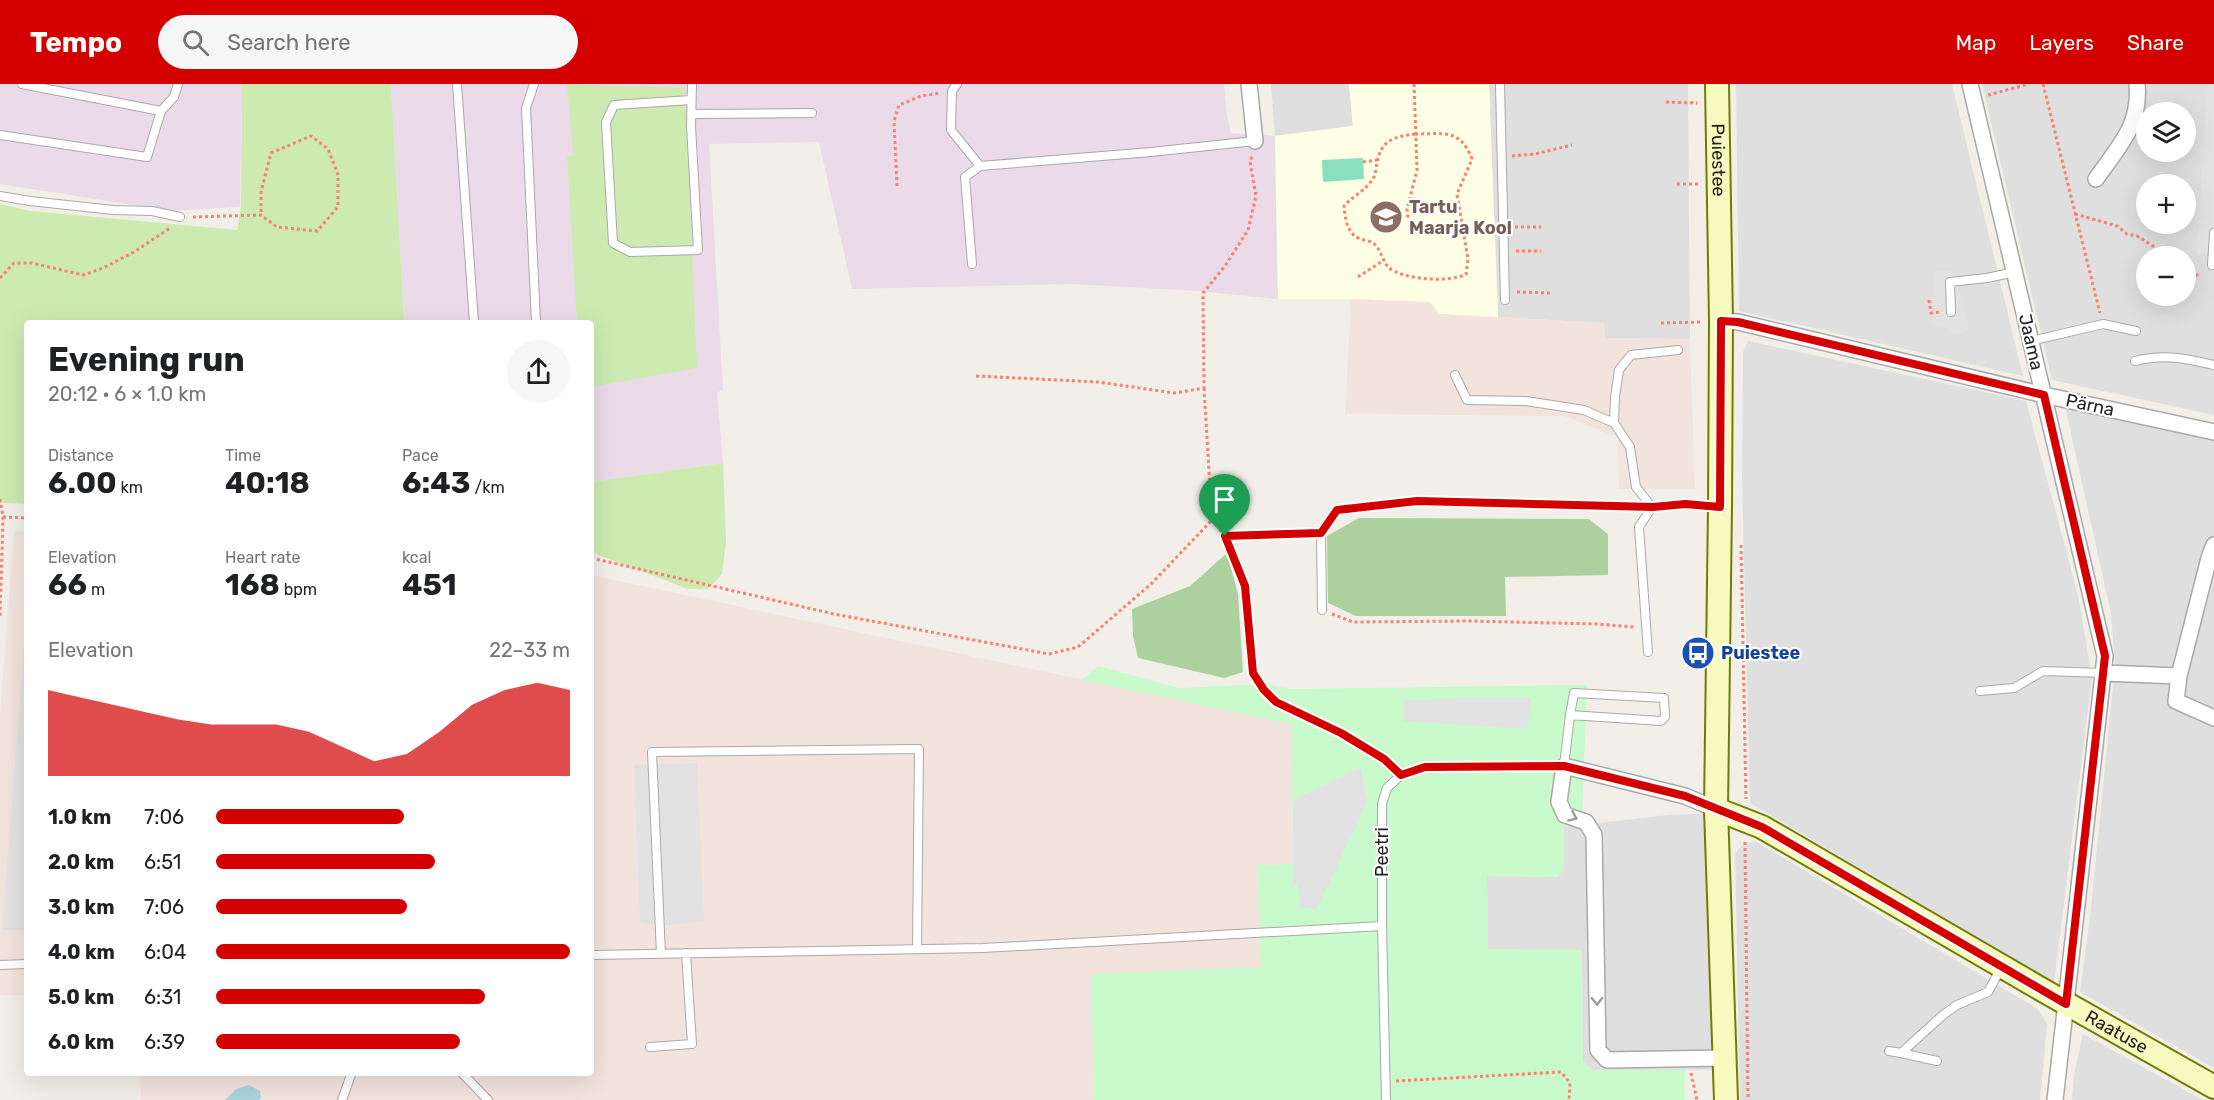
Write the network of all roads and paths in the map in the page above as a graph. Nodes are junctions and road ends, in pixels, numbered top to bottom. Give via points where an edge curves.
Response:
1 (22, 84) edge
2 (178, 84) edge
3 (457, 84) edge
4 (534, 84) edge
5 (692, 84) edge
6 (1249, 84) edge
7 (1414, 84) edge
8 (1500, 84) edge
9 (2030, 84) edge
10 (2043, 84) edge
11 (2137, 84) edge
12 (954, 87) edge
13 (67, 88) edge
14 (1972, 91) edge
15 (1717, 94) edge
16 (691, 100) junction
17 (1666, 102) dead end
18 (160, 111) junction
19 (812, 113) dead end
20 (691, 114) junction
21 (1415, 134) junction
22 (0, 135) edge
23 (1255, 141) junction
24 (1572, 145) dead end
25 (1502, 157) junction
26 (1377, 160) junction
27 (1363, 162) dead end
28 (980, 165) junction
29 (2096, 179) dead end
30 (1677, 184) dead end
31 (1703, 184) dead end
32 (897, 186) dead end
33 (0, 196) edge
34 (2075, 214) junction
35 (261, 215) junction
36 (180, 217) junction
37 (1504, 227) junction
38 (1540, 227) dead end
39 (2214, 233) edge
40 (1416, 235) dead end
41 (2153, 246) edge
42 (1504, 251) junction
43 (1541, 251) dead end
44 (1384, 259) junction
45 (972, 264) dead end
46 (2212, 265) dead end
47 (2015, 272) junction
48 (1358, 277) dead end
49 (0, 278) edge
50 (1551, 293) dead end
51 (1505, 296) joint
52 (1929, 300) dead end
53 (1951, 312) dead end
54 (1931, 313) dead end
55 (474, 320) edge
56 (536, 320) edge
57 (1721, 321) junction
58 (1661, 323) dead end
59 (2103, 324) junction
60 (2136, 330) dead end
61 (2031, 341) junction
62 (1678, 350) dead end
63 (2135, 361) dead end
64 (2214, 365) edge
65 (1455, 375) dead end
66 (976, 376) dead end
67 (1204, 388) junction
68 (2044, 395) junction
69 (1614, 423) junction
70 (2214, 432) edge
71 (0, 499) edge
72 (1653, 507) junction
73 (1720, 507) junction
74 (3, 517) junction
75 (24, 518) edge
76 (1212, 520) junction
77 (1321, 533) junction
78 (1225, 536) junction
79 (1741, 538) dead end
80 (2214, 545) edge
81 (594, 559) edge
82 (1322, 610) joint
83 (0, 616) edge
84 (1646, 628) junction
85 (1648, 651) dead end
86 (2104, 673) junction
87 (2179, 676) junction
88 (1980, 692) dead end
89 (1570, 715) junction
90 (2214, 718) edge
91 (1564, 766) junction
92 (1401, 775) junction
93 (1716, 809) junction
94 (1746, 821) junction
95 (1382, 926) junction
96 (917, 949) junction
97 (686, 953) junction
98 (661, 954) junction
99 (594, 955) edge
100 (24, 964) edge
101 (0, 965) edge
102 (2001, 966) junction
103 (2066, 1004) junction
104 (650, 1047) dead end
105 (1889, 1051) dead end
106 (1901, 1053) junction
107 (1724, 1058) junction
108 (1689, 1059) junction
109 (1937, 1061) dead end
110 (351, 1076) edge
111 (465, 1076) edge
112 (1386, 1082) junction
113 (2214, 1087) edge
114 (342, 1100) edge
115 (488, 1100) edge
116 (1386, 1100) edge
117 (1569, 1100) edge
118 (1697, 1100) edge
119 (1726, 1100) edge
120 (1748, 1100) edge
121 (2055, 1100) edge

1 - 13 lane
2 - 18 lane via 174,97
3 - 55 lane
4 - 56 lane via 526,108
5 - 16 lane
6 - 23 street
7 - 21 path
8 - 25 lane
9 - 14 path
10 - 34 path
11 - 29 street via 2134,124
12 - 28 lane via 951,130
12 - 32 path via 899,105 894,121
13 - 18 lane
14 - 47 street, Jaama
15 - 17 path
15 - 57 main road, Puiestee
16 - 20 lane
16 - 20 lane via 614,105 606,122 613,243 630,252 698,250
18 - 22 lane via 147,158
19 - 20 lane
21 - 26 path via 1394,137 1380,149
21 - 40 path via 1417,170 1407,209
21 - 44 path via 1455,135 1467,145 1472,159 1458,194 1468,259 1466,274 1438,279 1406,276 1388,267
23 - 28 lane
23 - 67 path via 1250,162 1256,196 1248,230 1203,293
24 - 25 path
25 - 37 lane
26 - 27 path
26 - 44 path via 1375,177 1344,206 1346,222 1354,236 1373,243
28 - 45 lane via 965,177
30 - 31 path
33 - 36 lane
34 - 41 path via 2117,225
34 - 59 path
35 - 35 path via 261,192 271,153 311,136 328,149 338,175 338,207 317,231 276,227
35 - 36 path
36 - 49 path via 134,252 83,275 32,263 14,263
37 - 38 path
37 - 42 lane
39 - 46 lane
42 - 43 path
42 - 51 lane
44 - 48 path
47 - 53 lane via 1950,282
47 - 61 street, Jaama
50 - 51 path
52 - 54 path
57 - 58 path
57 - 68 street, Pärna
57 - 73 main road, Puiestee
59 - 60 lane
59 - 61 lane
61 - 68 street, Jaama
62 - 69 lane via 1631,355 1619,370
63 - 64 lane via 2176,357
65 - 69 lane via 1467,400 1526,400 1584,410
66 - 67 path via 1098,382 1174,393
67 - 76 path
68 - 70 street, Pärna
68 - 86 street, Jaama via 2105,656
69 - 72 lane via 1630,447 1636,487
71 - 74 path
72 - 73 lane
72 - 77 lane via 1417,501 1337,510
72 - 84 lane via 1639,527
73 - 93 main road, Puiestee
74 - 75 path
74 - 83 path
76 - 78 path
76 - 81 path via 1151,585 1078,646 1049,654 834,614
77 - 78 path
77 - 82 lane
78 - 92 path via 1245,586 1253,673 1264,690 1276,702 1384,759
79 - 94 path
80 - 87 street
82 - 84 path via 1353,622 1539,622
84 - 85 lane
86 - 87 street
86 - 88 lane via 2043,671 2014,688
86 - 103 street, Jaama
87 - 90 street via 2176,701
89 - 89 lane via 1661,721 1665,717 1664,698 1574,693
89 - 91 lane
91 - 92 lane via 1425,767
91 - 93 street, Raatuse via 1685,796
91 -> 108 street via 1560,802 1564,815 1586,822 1594,835 1598,1050 1607,1060
92 - 95 lane, Peetri via 1387,788 1382,804
93 - 94 main road, Raatuse
93 - 107 main road, Puiestee
94 - 102 main road, Raatuse
94 - 120 path
95 - 96 lane
95 - 112 lane, Peetri
96 - 97 lane
96 - 98 lane via 919,748 652,752
97 - 98 lane
97 - 104 lane via 692,1044
98 - 99 lane
100 - 101 lane
102 - 103 main road, Raatuse
102 - 106 lane via 1988,992 1951,1009
103 - 113 main road, Raatuse
103 - 121 street, Jaama
105 - 106 lane
106 - 109 lane
107 - 108 street
107 - 119 main road, Puiestee
108 - 118 path
110 - 114 lane
111 - 115 lane
112 - 116 lane, Peetri
112 - 117 path via 1561,1072 1570,1083

